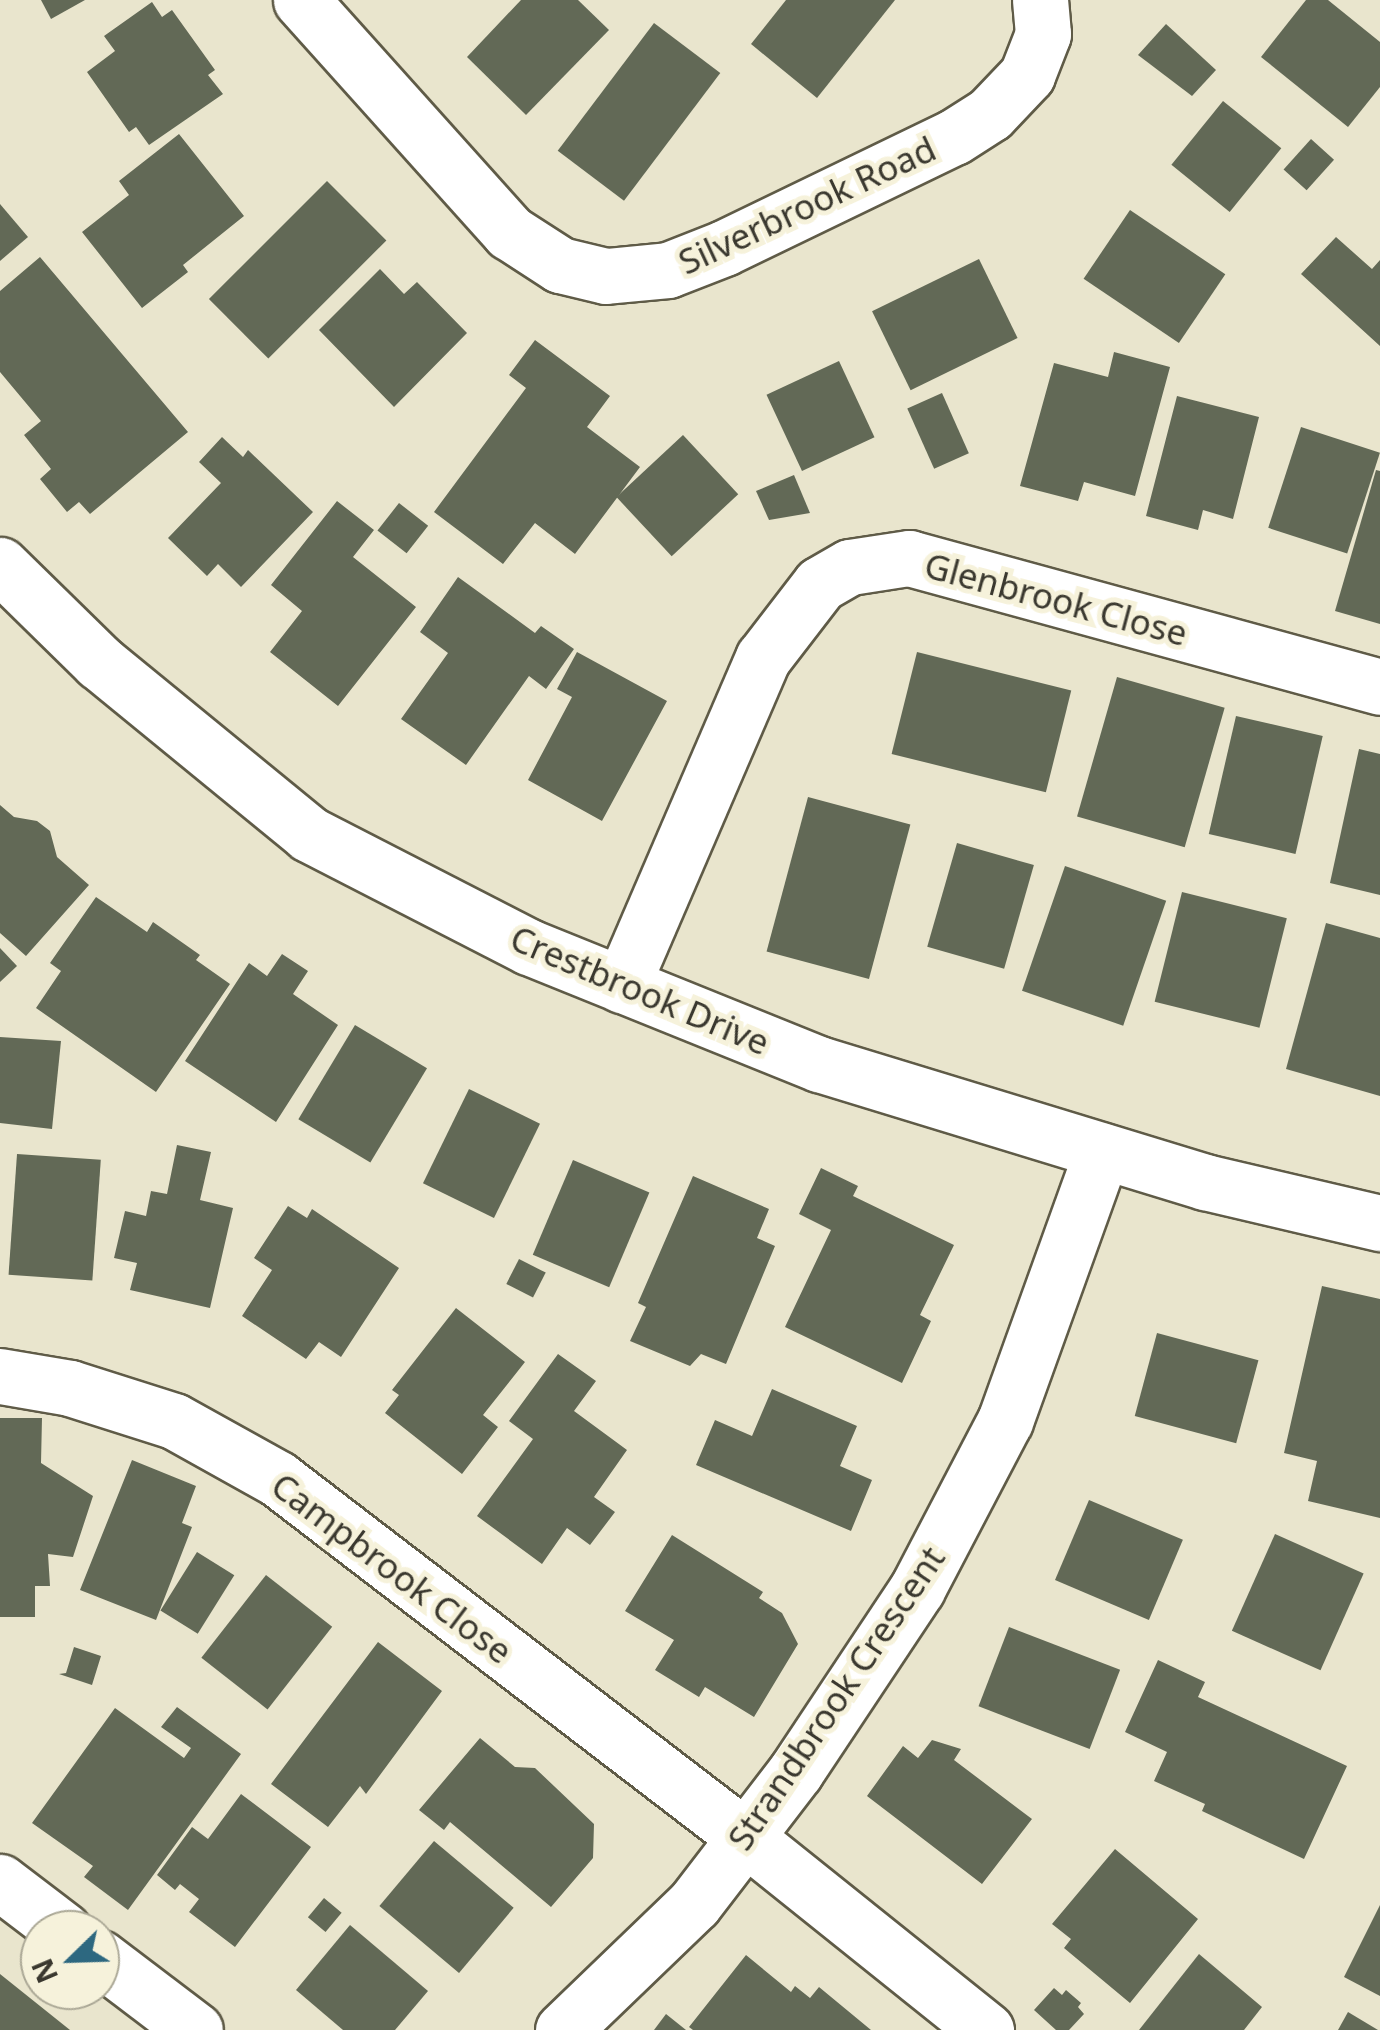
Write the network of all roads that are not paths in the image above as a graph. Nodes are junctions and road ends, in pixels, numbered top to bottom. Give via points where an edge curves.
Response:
1 (301, 0) edge
2 (1040, 0) edge
3 (0, 565) edge
4 (1380, 687) edge
5 (622, 985) junction
6 (1102, 1150) junction
7 (1380, 1223) edge
8 (0, 1376) edge
9 (745, 1836) junction
10 (0, 1882) edge
11 (37, 1910) edge
12 (120, 1973) edge
13 (196, 2030) edge
14 (563, 2030) edge
15 (986, 2030) edge

1 - 2 street, Silverbrook Road via 509,232 560,265 606,276 668,270 724,248 954,137 990,114 1026,75 1043,34
3 - 5 street, Crestbrook Drive via 99,662 309,834 529,947
4 - 5 street, Glenbrook Close via 909,558 850,568 820,584 763,658
5 - 6 street, Crestbrook Drive via 818,1064
6 - 7 street, Crestbrook Drive
6 - 9 street, Strandbrook Crescent via 1005,1421 917,1589
8 - 9 street, Campbrook Close via 70,1388 174,1421 278,1480
9 - 14 street, Strandbrook Crescent via 694,1904
9 - 15 street, Campbrook Close
10 - 11 street
12 - 13 street

